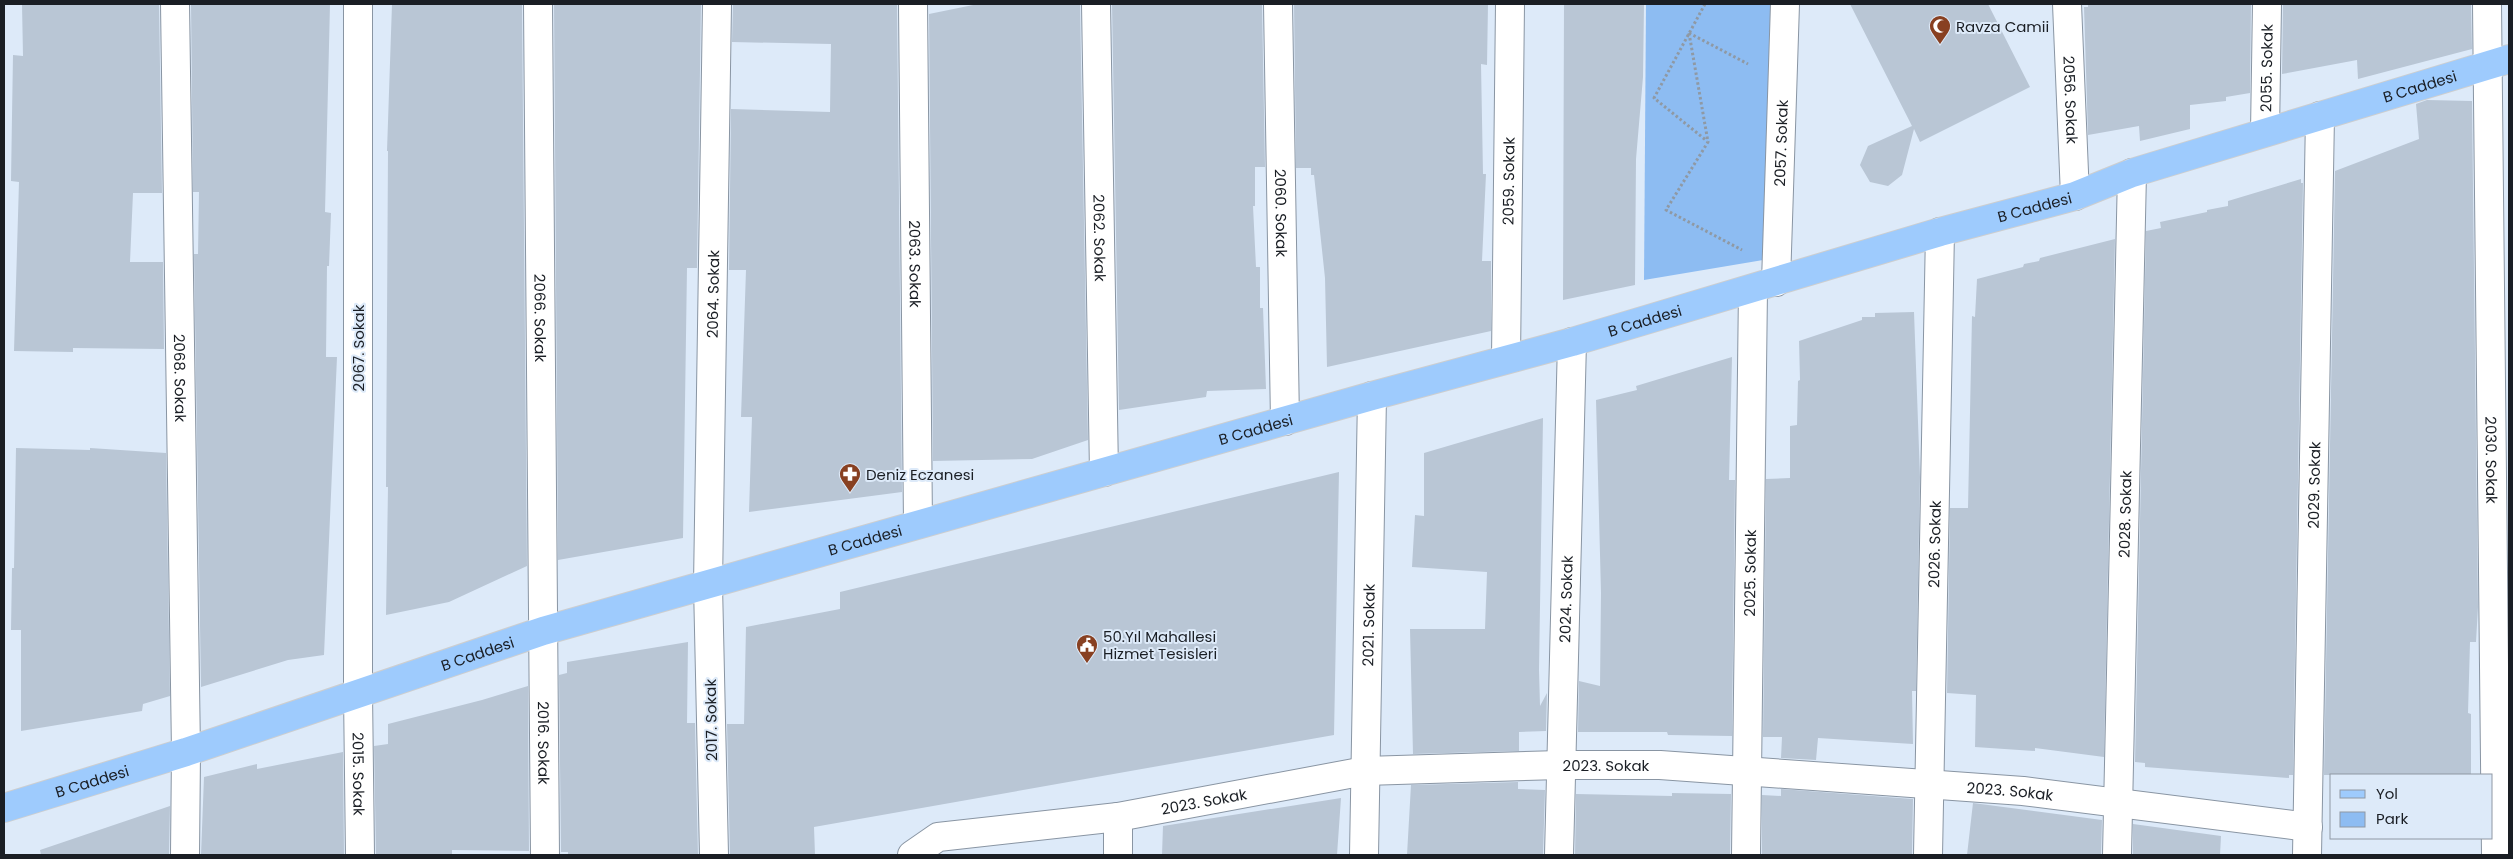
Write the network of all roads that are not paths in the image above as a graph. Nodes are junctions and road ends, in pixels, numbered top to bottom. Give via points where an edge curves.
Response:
1 (175, 4) edge
2 (358, 4) edge
3 (538, 4) edge
4 (717, 4) edge
5 (913, 4) edge
6 (1096, 4) edge
7 (1278, 4) edge
8 (1510, 4) edge
9 (1785, 4) edge
10 (2067, 4) edge
11 (2266, 4) edge
12 (2487, 4) edge
13 (2498, 63) edge
14 (2320, 116) junction
15 (2266, 132) junction
16 (2132, 173) junction
17 (2076, 196) junction
18 (1940, 232) junction
19 (1764, 285) junction
20 (1572, 342) junction
21 (1506, 359) junction
22 (1372, 396) junction
23 (1285, 421) junction
24 (1104, 472) junction
25 (918, 524) junction
26 (708, 585) junction
27 (543, 631) junction
28 (358, 693) junction
29 (186, 752) junction
30 (1560, 765) junction
31 (1365, 771) junction
32 (1747, 771) junction
33 (1929, 784) junction
34 (2118, 801) junction
35 (4, 808) edge
36 (1118, 817) junction
37 (2308, 827) junction
38 (185, 855) edge
39 (360, 855) edge
40 (545, 855) edge
41 (714, 855) edge
42 (912, 855) edge
43 (1118, 855) edge
44 (1364, 855) edge
45 (1559, 855) edge
46 (1746, 855) edge
47 (1928, 855) edge
48 (2116, 855) edge
49 (2307, 855) edge
50 (2496, 855) edge

1 - 29 street, 2068. Sokak
2 - 28 street, 2067. Sokak
3 - 27 street, 2066. Sokak
4 - 26 street, 2064. Sokak
5 - 25 street, 2063. Sokak
6 - 24 street, 2062. Sokak
7 - 23 street, 2060. Sokak
8 - 21 street, 2059. Sokak
9 - 19 street, 2057. Sokak
10 - 17 street, 2056. Sokak
11 - 15 street, 2055. Sokak
12 - 13 street, 2030. Sokak
13 - 14 main road, B Caddesi
13 - 50 street, 2030. Sokak
14 - 15 main road, B Caddesi
14 - 37 street, 2029. Sokak
15 - 16 main road, B Caddesi
16 - 17 main road, B Caddesi
16 - 34 street, 2028. Sokak
17 - 18 main road, B Caddesi
18 - 19 main road, B Caddesi
18 - 33 street, 2026. Sokak
19 - 20 main road, B Caddesi
19 - 32 street, 2025. Sokak
20 - 21 main road, B Caddesi
20 - 30 street, 2024. Sokak
21 - 22 main road, B Caddesi
22 - 23 main road, B Caddesi
22 - 31 street, 2021. Sokak
23 - 24 main road, B Caddesi
24 - 25 main road, B Caddesi
25 - 26 main road, B Caddesi
26 - 27 main road, B Caddesi
26 - 41 street, 2017. Sokak
27 - 28 main road, B Caddesi
27 - 40 street, 2016. Sokak
28 - 29 main road, B Caddesi
28 - 39 street, 2015. Sokak
29 - 35 main road, B Caddesi
29 - 38 street, 2068. Sokak
30 - 31 street, 2023. Sokak
30 - 32 street, 2023. Sokak
30 - 45 street, 2024. Sokak
31 - 36 street, 2023. Sokak
31 - 44 street, 2021. Sokak
32 - 33 street, 2023. Sokak
32 - 46 street, 2025. Sokak
33 - 34 street, 2023. Sokak
33 - 47 street, 2026. Sokak
34 - 37 street, 2023. Sokak
34 - 48 street, 2028. Sokak
36 - 42 street, 2023. Sokak via 938,837
36 - 43 street
37 - 49 street, 2029. Sokak

